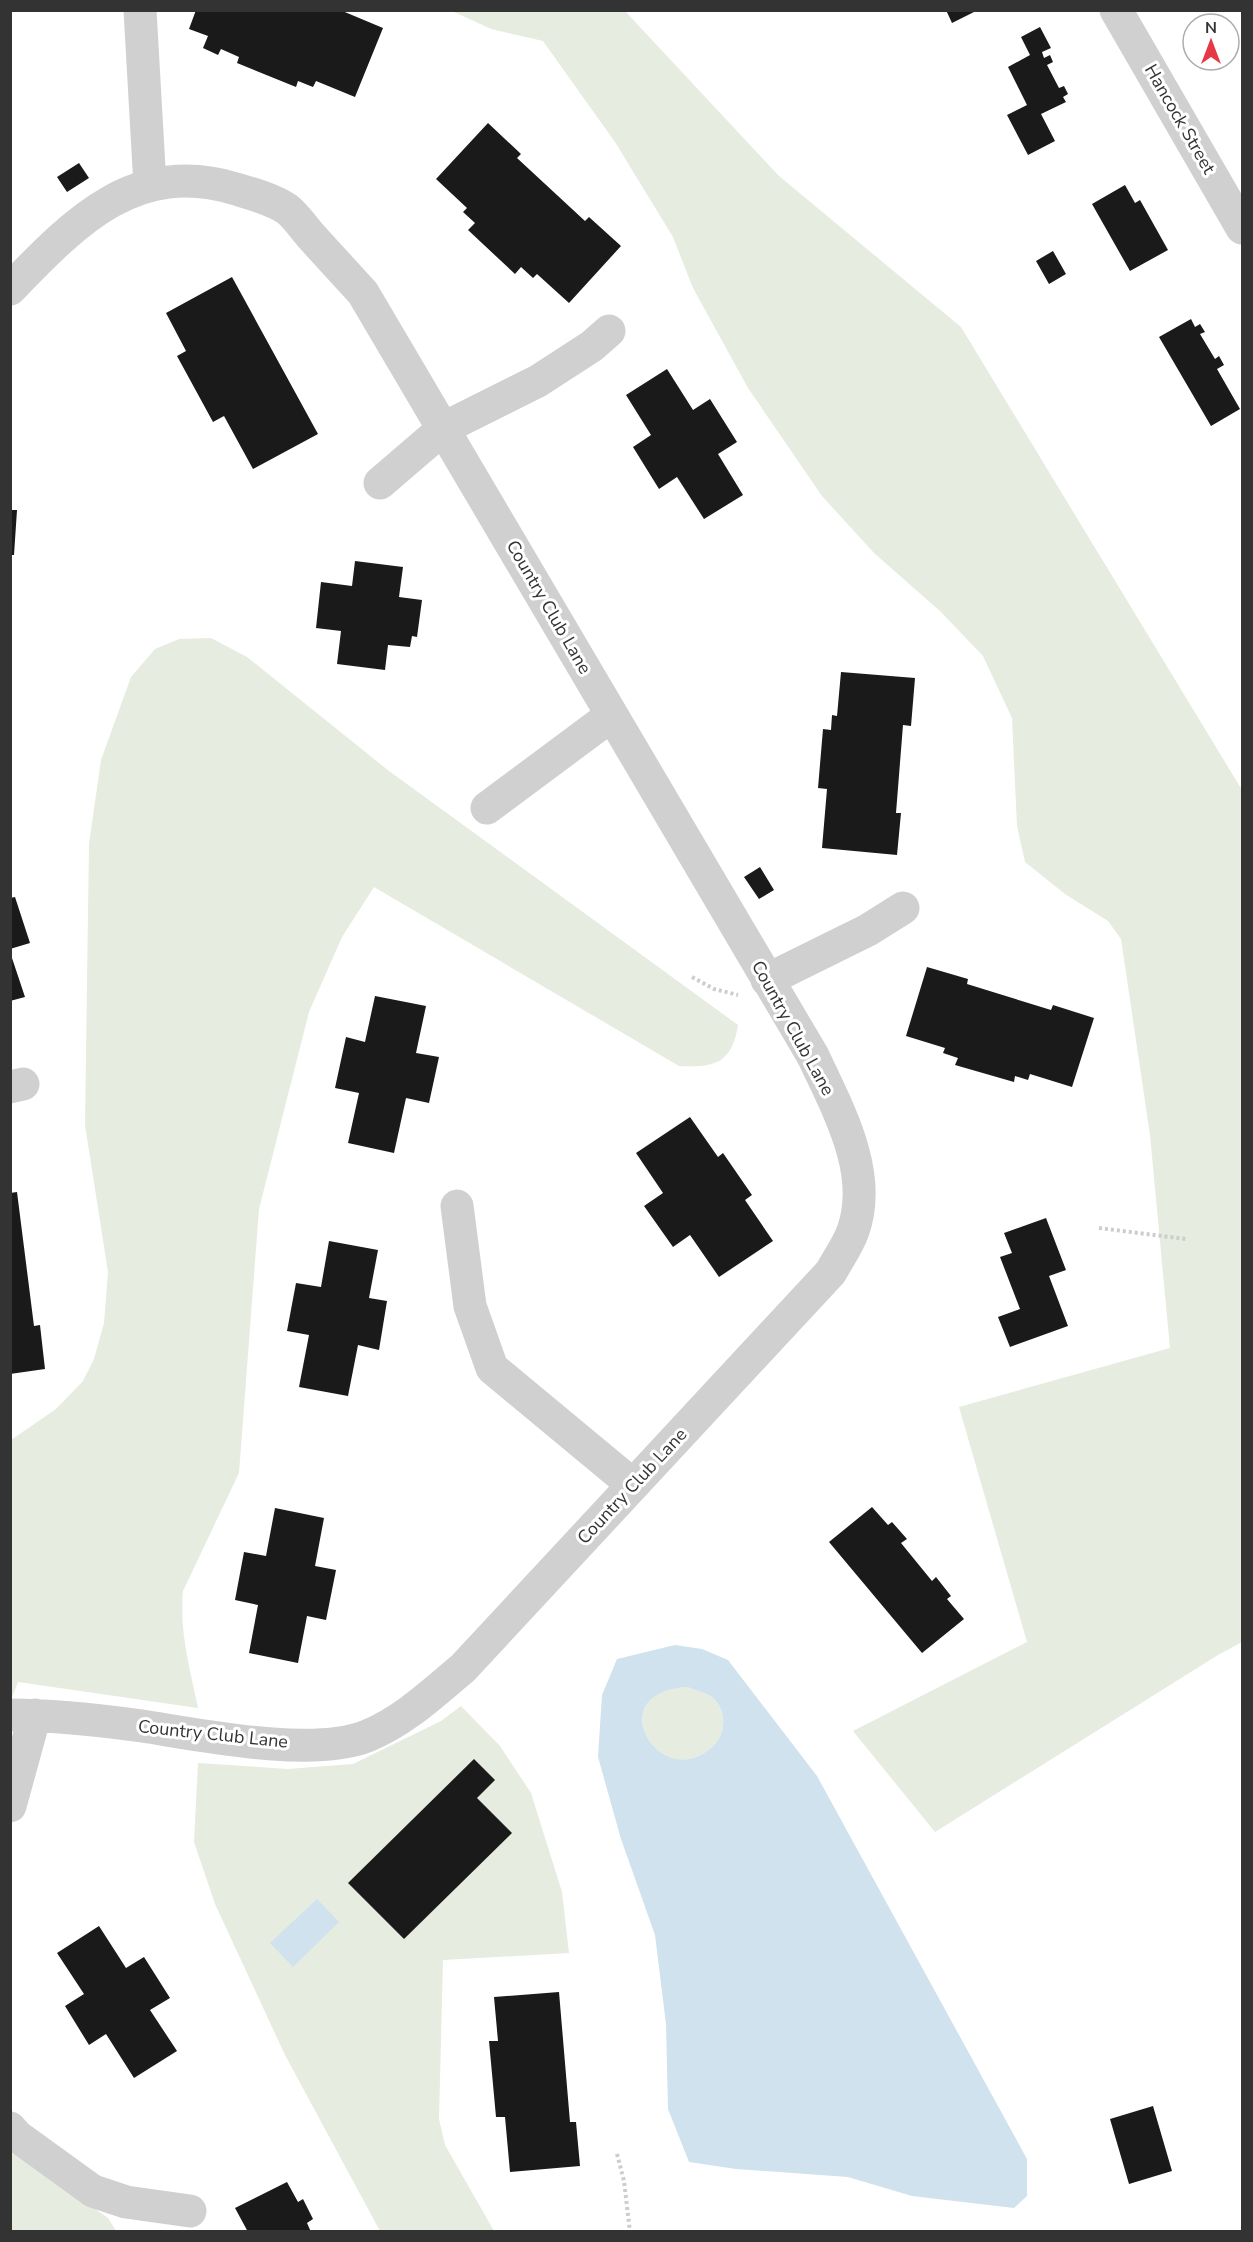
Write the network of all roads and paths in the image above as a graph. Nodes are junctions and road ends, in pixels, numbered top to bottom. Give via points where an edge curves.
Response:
1 (140, 10) edge
2 (1116, 10) edge
3 (150, 186) junction
4 (1242, 228) edge
5 (10, 289) edge
6 (609, 331) dead end
7 (444, 429) junction
8 (380, 483) dead end
9 (612, 715) junction
10 (487, 807) dead end
11 (903, 908) dead end
12 (767, 980) junction
13 (457, 1206) dead end
14 (1099, 1228) dead end
15 (1186, 1239) dead end
16 (633, 1485) junction
17 (23, 1715) edge
18 (10, 1806) edge
19 (10, 2128) edge
20 (617, 2154) dead end
21 (190, 2211) dead end
22 (630, 2232) edge

1 - 3 street
2 - 4 street, Hancock Street
3 - 5 street, Country Club Lane via 122,196 80,220
3 - 7 street, Country Club Lane via 192,180 219,183 268,199 287,210 363,293
6 - 7 street via 538,381
7 - 8 street
7 - 9 street, Country Club Lane
9 - 10 street
9 - 12 street, Country Club Lane
11 - 12 street via 868,930
12 - 16 street, Country Club Lane via 813,1056 849,1138 859,1188 853,1231 831,1272
13 - 16 street via 470,1306 492,1368
14 - 15 path
16 - 17 street, Country Club Lane via 463,1668 416,1708 367,1736 341,1743 277,1743
17 - 18 street
19 - 21 street via 93,2192 126,2202
20 - 22 path

